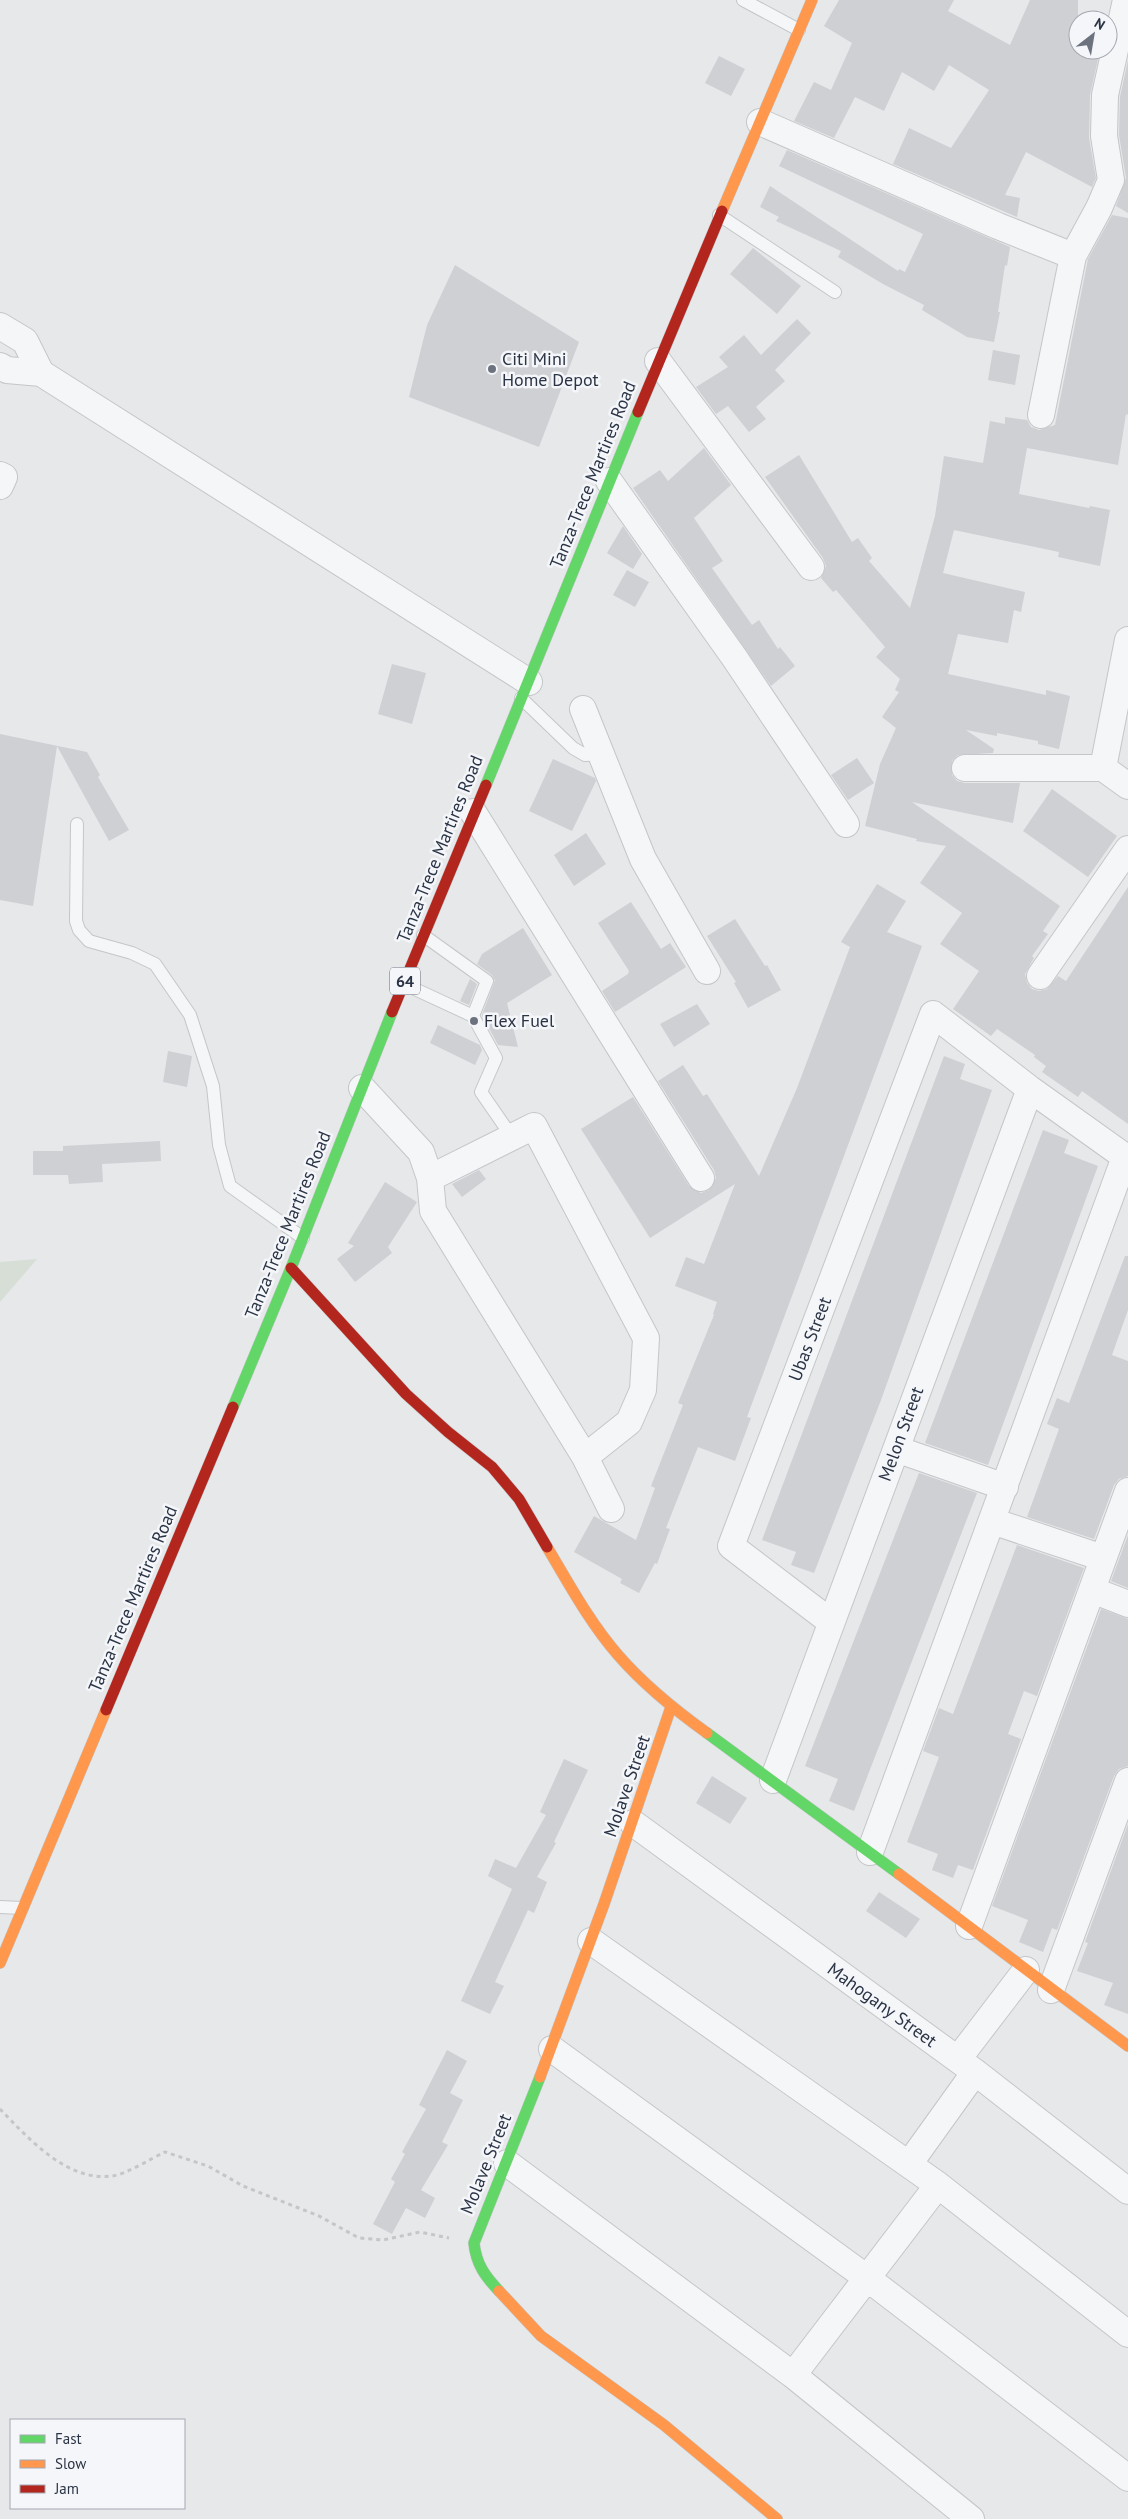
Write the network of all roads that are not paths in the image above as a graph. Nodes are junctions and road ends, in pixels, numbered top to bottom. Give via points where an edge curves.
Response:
1 (743, 0) edge
2 (812, 0) edge
3 (1126, 0) edge
4 (800, 30) junction
5 (760, 122) junction
6 (719, 215) junction
7 (1073, 256) junction
8 (834, 292) dead end
9 (0, 326) edge
10 (658, 361) junction
11 (0, 366) edge
12 (41, 373) junction
13 (1040, 415) dead end
14 (0, 474) edge
15 (609, 481) junction
16 (0, 486) edge
17 (811, 567) dead end
18 (1128, 640) edge
19 (525, 690) junction
20 (1122, 706) edge
21 (582, 709) dead end
22 (602, 754) junction
23 (965, 768) dead end
24 (1102, 768) junction
25 (1128, 786) edge
26 (474, 812) junction
27 (77, 824) dead end
28 (846, 824) dead end
29 (1128, 849) edge
30 (423, 935) junction
31 (706, 971) dead end
32 (1040, 976) dead end
33 (404, 984) junction
34 (474, 1016) junction
35 (362, 1088) junction
36 (1030, 1089) junction
37 (512, 1137) junction
38 (1127, 1158) edge
39 (430, 1178) junction
40 (701, 1178) dead end
41 (303, 1238) junction
42 (291, 1268) junction
43 (896, 1449) junction
44 (585, 1457) junction
45 (1005, 1487) junction
46 (1128, 1490) edge
47 (611, 1509) dead end
48 (992, 1521) junction
49 (1103, 1558) junction
50 (1092, 1590) junction
51 (1128, 1604) edge
52 (832, 1622) junction
53 (672, 1707) junction
54 (773, 1780) junction
55 (1128, 1782) edge
56 (633, 1823) junction
57 (870, 1852) junction
58 (0, 1907) edge
59 (22, 1908) junction
60 (969, 1926) junction
61 (591, 1941) junction
62 (0, 1963) edge
63 (1026, 1970) junction
64 (1051, 1990) junction
65 (1128, 2046) edge
66 (552, 2048) junction
67 (966, 2066) junction
68 (507, 2163) junction
69 (909, 2164) junction
70 (938, 2185) junction
71 (1128, 2191) edge
72 (867, 2278) junction
73 (1128, 2334) edge
74 (793, 2375) junction
75 (1128, 2478) edge
76 (777, 2519) edge
77 (970, 2519) edge

1 - 4 lane
2 - 4 street, Tanza-Trece Martires Road / 64
3 - 7 street via 1105,95 1104,136 1111,180
4 - 5 street, Tanza-Trece Martires Road / 64
5 - 6 street, Tanza-Trece Martires Road / 64
5 - 7 street
6 - 8 lane
6 - 10 street, Tanza-Trece Martires Road / 64
7 - 13 street
9 - 12 street via 25,341
10 - 15 street, Tanza-Trece Martires Road / 64
10 - 17 street
11 - 12 street via 6,370
12 - 19 street
14 - 16 street via 4,477
15 - 19 street, Tanza-Trece Martires Road / 64
15 - 28 street via 734,657
18 - 20 street
19 - 22 lane via 573,748 585,755
19 - 26 street, Tanza-Trece Martires Road / 64
20 - 24 street
21 - 22 street
22 - 31 street via 643,859
23 - 24 street
24 - 25 street
26 - 30 street, Tanza-Trece Martires Road / 64
26 - 40 street
27 - 41 lane via 76,921 79,930 89,941 132,952 156,964 190,1015 212,1086 219,1145 230,1186
29 - 32 street
30 - 33 street, Tanza-Trece Martires Road / 64
30 - 34 lane via 487,981
33 - 34 lane
33 - 35 street, Tanza-Trece Martires Road / 64
34 - 37 lane via 496,1058 481,1092
35 - 39 street via 421,1152
35 - 41 street, Tanza-Trece Martires Road / 64
36 - 38 street
36 - 43 street, Melon Street
36 - 52 street, Ubas Street via 933,1014 731,1546
37 - 39 street
37 - 44 street via 534,1126 646,1338 643,1390 629,1422
38 - 45 street
39 - 44 street via 433,1211
41 - 42 street, Tanza-Trece Martires Road / 64
42 - 53 street via 406,1394 492,1467 519,1499 577,1598 618,1655
42 - 59 street, Tanza-Trece Martires Road / 64
43 - 45 street
43 - 52 street, Melon Street
44 - 47 street
45 - 48 street
46 - 49 street
48 - 49 street
48 - 57 street
49 - 50 street
50 - 51 street
50 - 60 street
52 - 54 street, Melon Street
53 - 54 street
53 - 56 street, Molave Street
54 - 57 street
55 - 64 street
56 - 61 street, Molave Street
56 - 67 street, Mahogany Street
57 - 60 street
58 - 59 lane
59 - 62 street, Tanza-Trece Martires Road / 64
60 - 63 street
61 - 66 street, Molave Street
61 - 69 street
63 - 64 street
63 - 67 street
64 - 65 street
66 - 68 street, Molave Street
66 - 72 street
67 - 69 street
67 - 71 street, Mahogany Street
68 - 74 street
68 - 76 street, Molave Street via 474,2243 476,2260 485,2276 542,2336 664,2425
69 - 70 street
70 - 72 street
70 - 73 street
72 - 74 street
72 - 75 street
74 - 77 street

